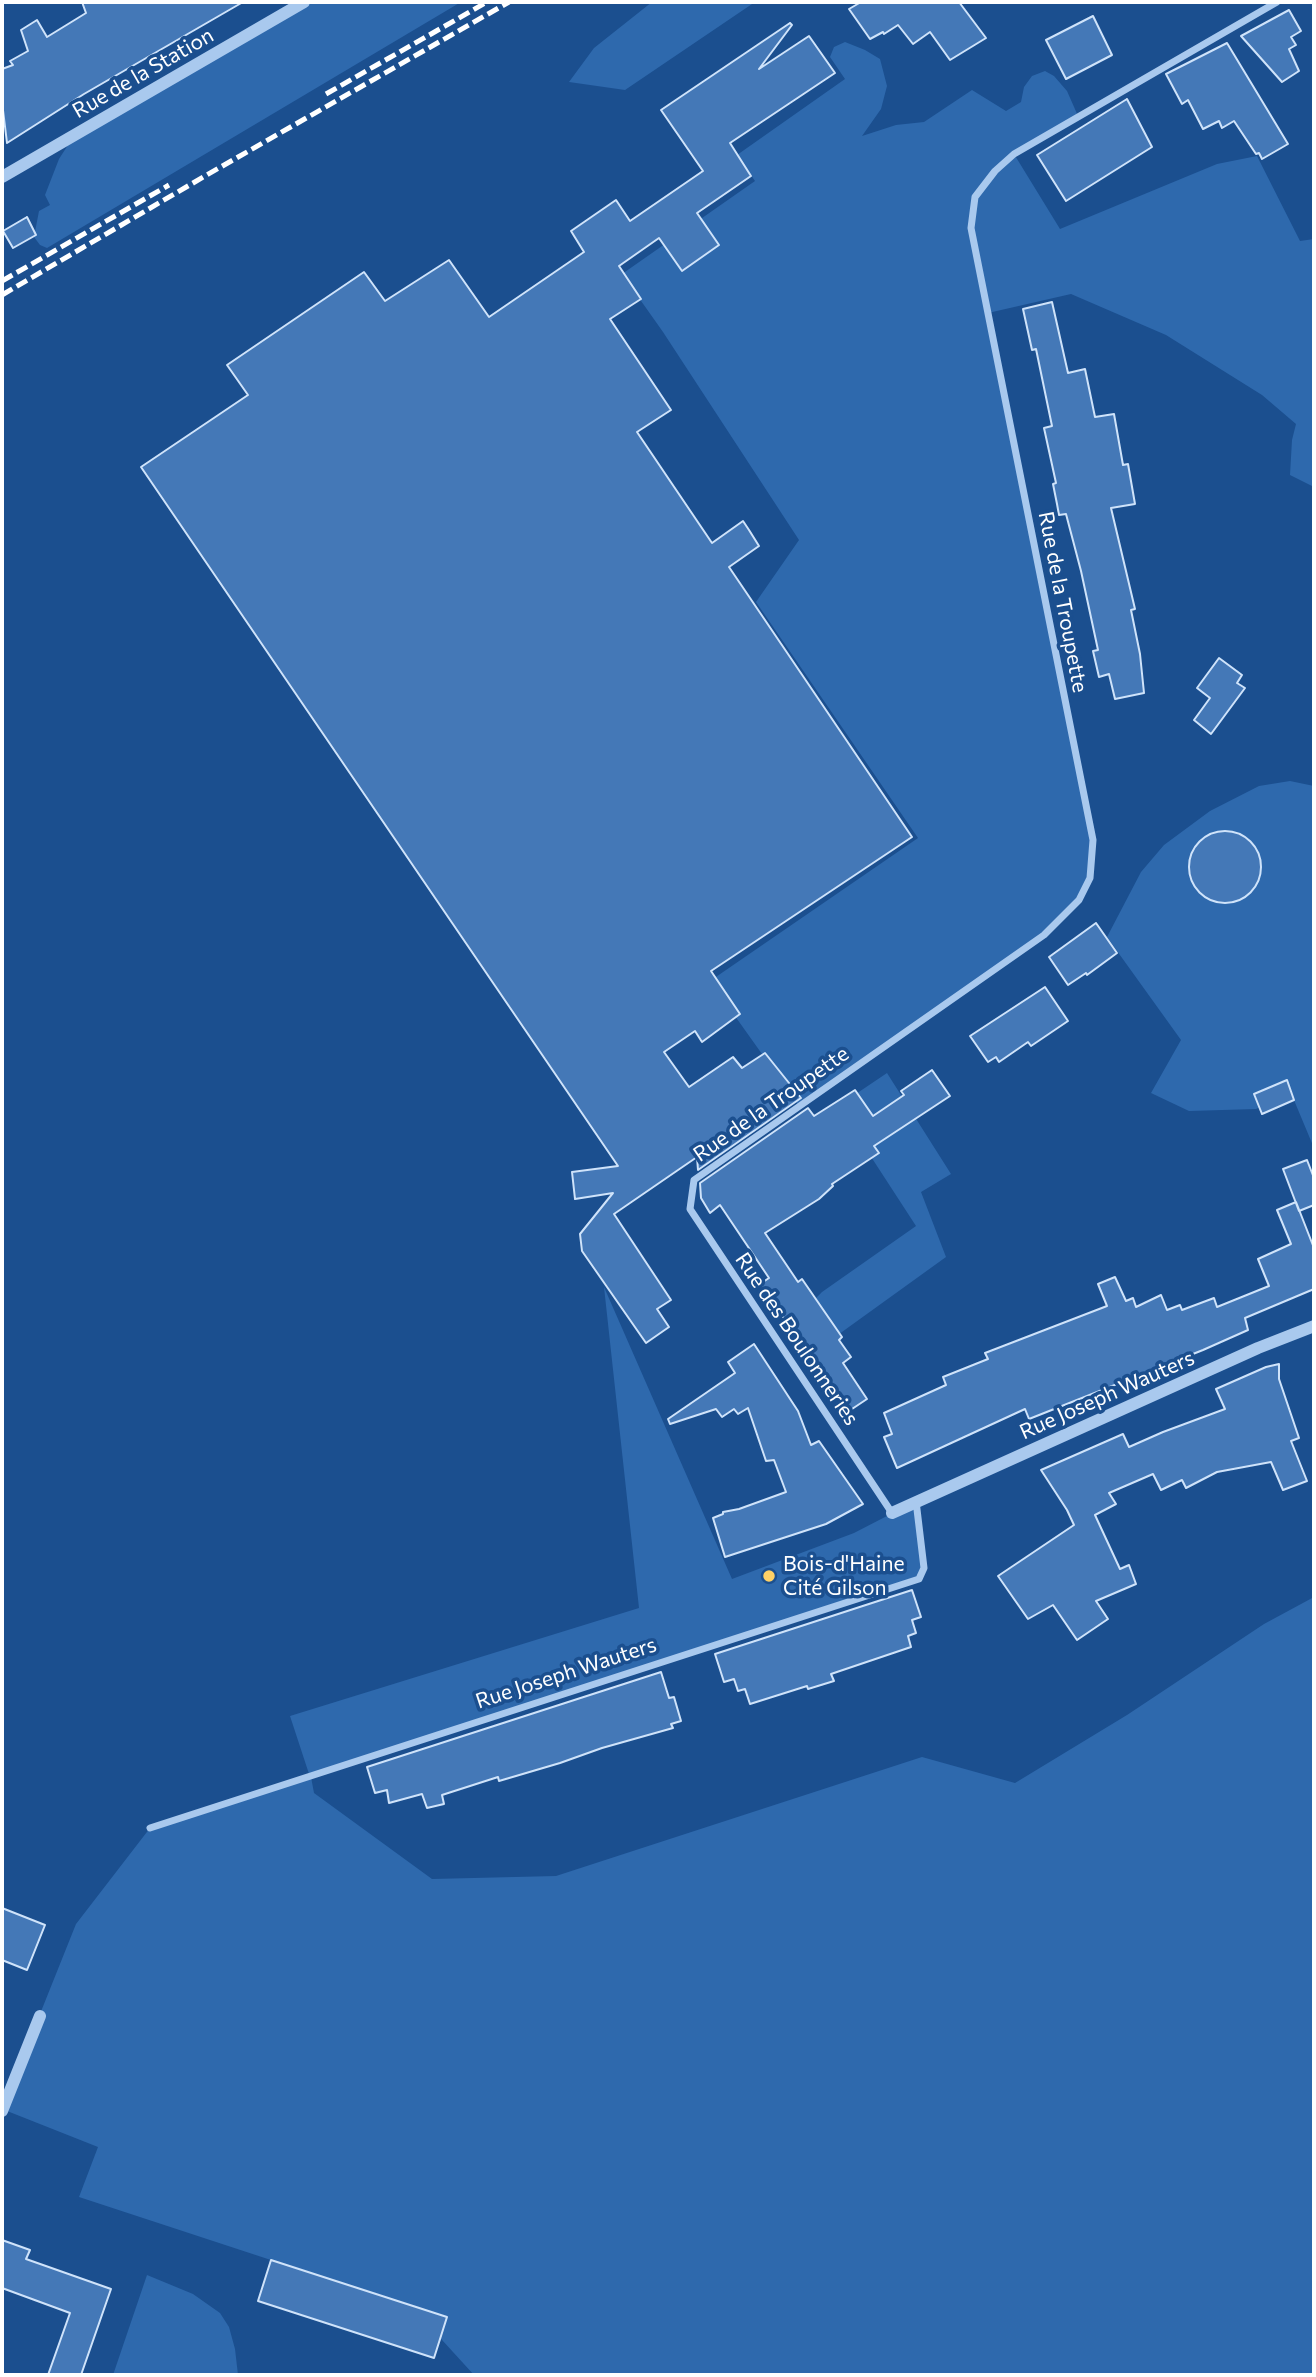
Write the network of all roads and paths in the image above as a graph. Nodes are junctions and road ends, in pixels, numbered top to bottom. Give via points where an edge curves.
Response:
1 (304, 2) edge
2 (1277, 2) edge
3 (2, 177) edge
4 (694, 1180) joint
5 (1314, 1326) edge
6 (916, 1501) junction
7 (892, 1513) joint
8 (150, 1828) dead end
9 (40, 2016) dead end
10 (2, 2111) edge

1 - 3 street, Rue de la Station
2 - 4 street, Rue de la Troupette via 1014,154 975,197 971,228 1093,839 1090,878 1079,900 1044,936
4 - 7 street, Rue des Boulonneries via 690,1209
5 - 6 street, Rue Joseph Wauters
6 - 7 street, Rue Joseph Wauters
6 - 8 street, Rue Joseph Wauters via 923,1568 919,1579
9 - 10 street

